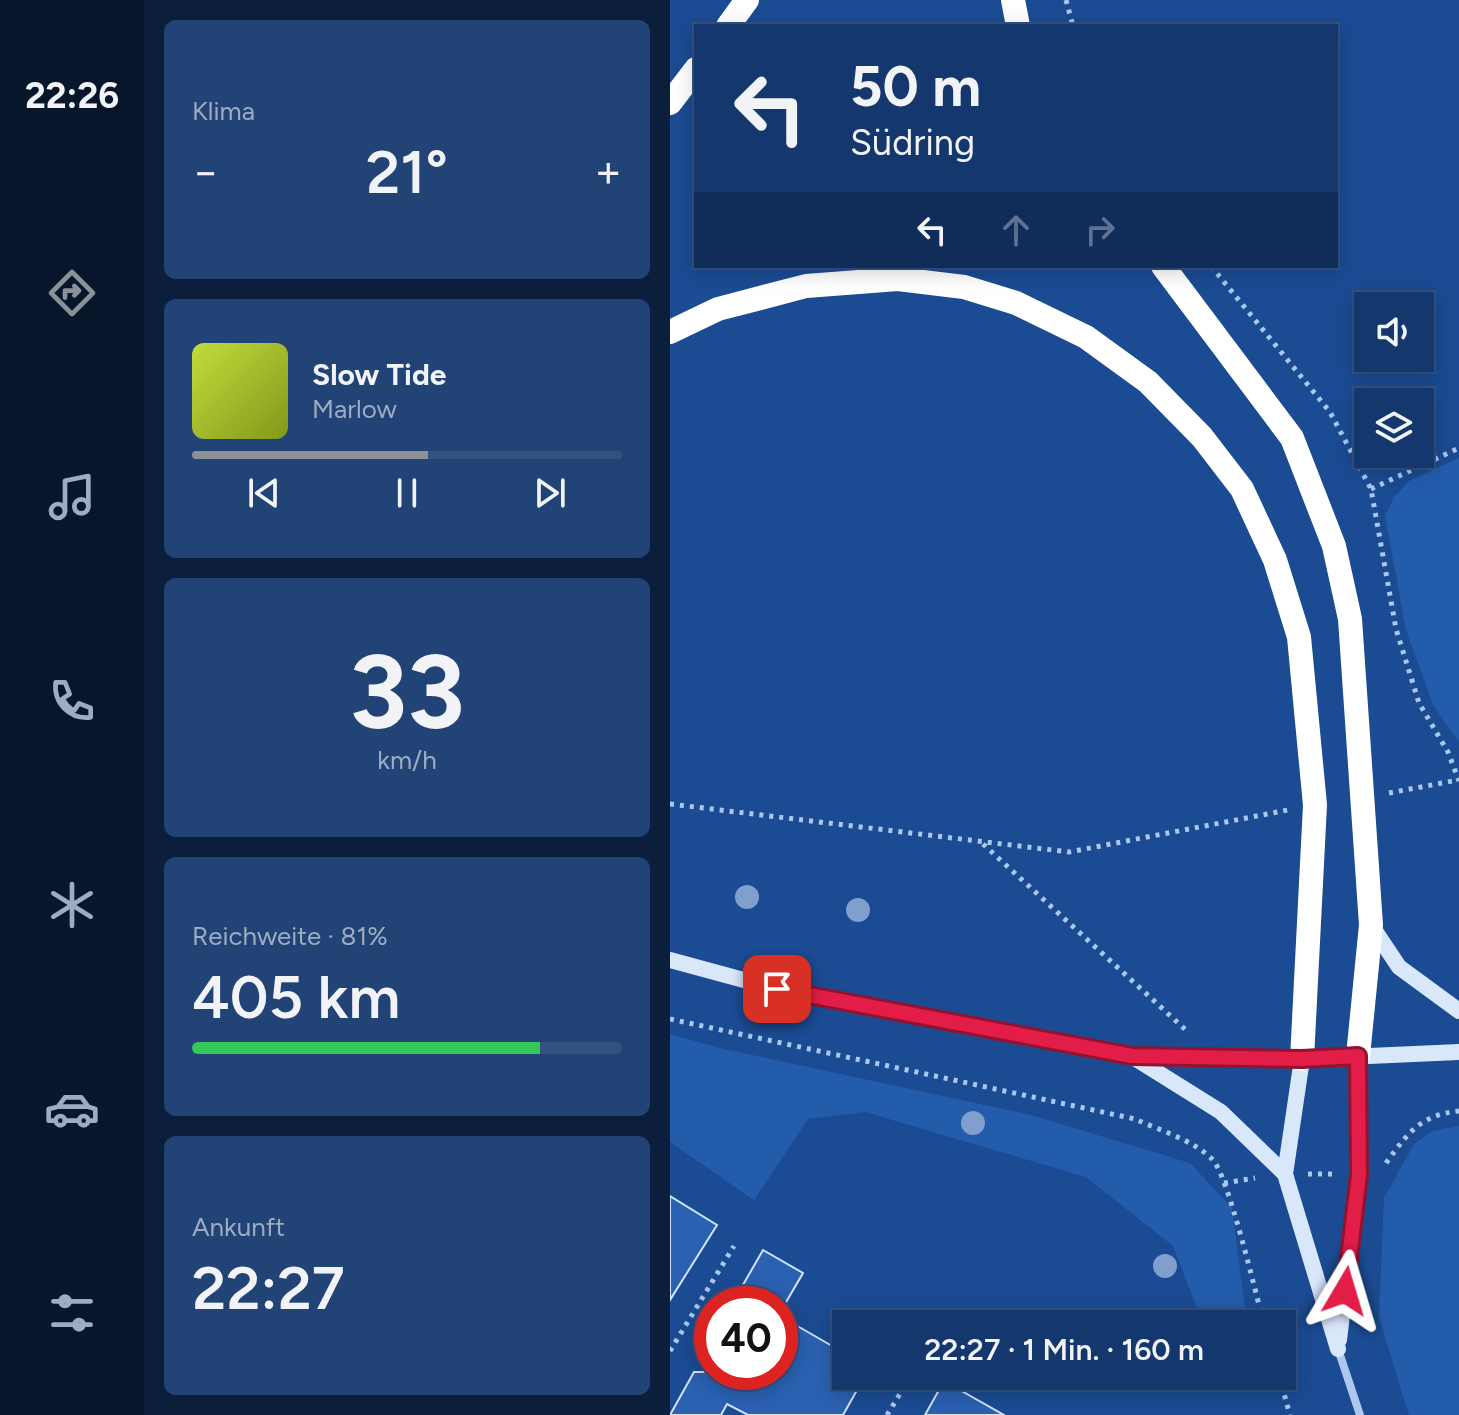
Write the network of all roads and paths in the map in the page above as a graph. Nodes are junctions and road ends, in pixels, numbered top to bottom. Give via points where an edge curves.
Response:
1 (747, 0) edge
2 (1013, 0) edge
3 (1066, 0) edge
4 (729, 24) edge
5 (1018, 24) edge
6 (1072, 24) edge
7 (694, 72) edge
8 (670, 103) edge
9 (1164, 268) edge
10 (670, 332) edge
11 (1459, 448) edge
12 (1371, 489) dead end
13 (670, 804) edge
14 (1315, 805) junction
15 (982, 843) junction
16 (1371, 925) junction
17 (670, 960) edge
18 (1459, 1011) edge
19 (670, 1019) edge
20 (1459, 1052) edge
21 (1132, 1056) junction
22 (1358, 1056) junction
23 (1215, 1057) junction
24 (1302, 1059) junction
25 (1285, 1174) junction
26 (734, 1246) dead end
27 (1260, 1310) edge
28 (1338, 1349) junction
29 (670, 1351) edge
30 (902, 1390) edge
31 (1283, 1390) edge
32 (887, 1415) edge
33 (1290, 1415) edge
34 (1360, 1415) edge

1 - 4 highway
2 - 5 highway
3 - 6 path
7 - 8 highway
9 - 16 highway via 1292,438 1334,546 1350,619
10 - 14 highway via 718,309 806,286 898,279 964,287 1016,303 1086,337 1148,382 1202,437 1242,489 1275,560 1299,637
11 - 12 path
13 - 15 path
14 - 15 path via 1069,852
14 - 24 highway
15 - 23 path
16 - 18 street via 1399,967
16 - 22 highway
17 - 21 street via 777,989
19 - 27 path via 1135,1119 1193,1146 1213,1159 1224,1183
20 - 22 street
21 - 23 street
21 - 25 street via 1221,1112
22 - 24 street
22 - 28 street via 1359,1175
23 - 24 street
24 - 25 street
25 - 28 street
26 - 29 path
28 - 34 street
30 - 32 path
31 - 33 path

